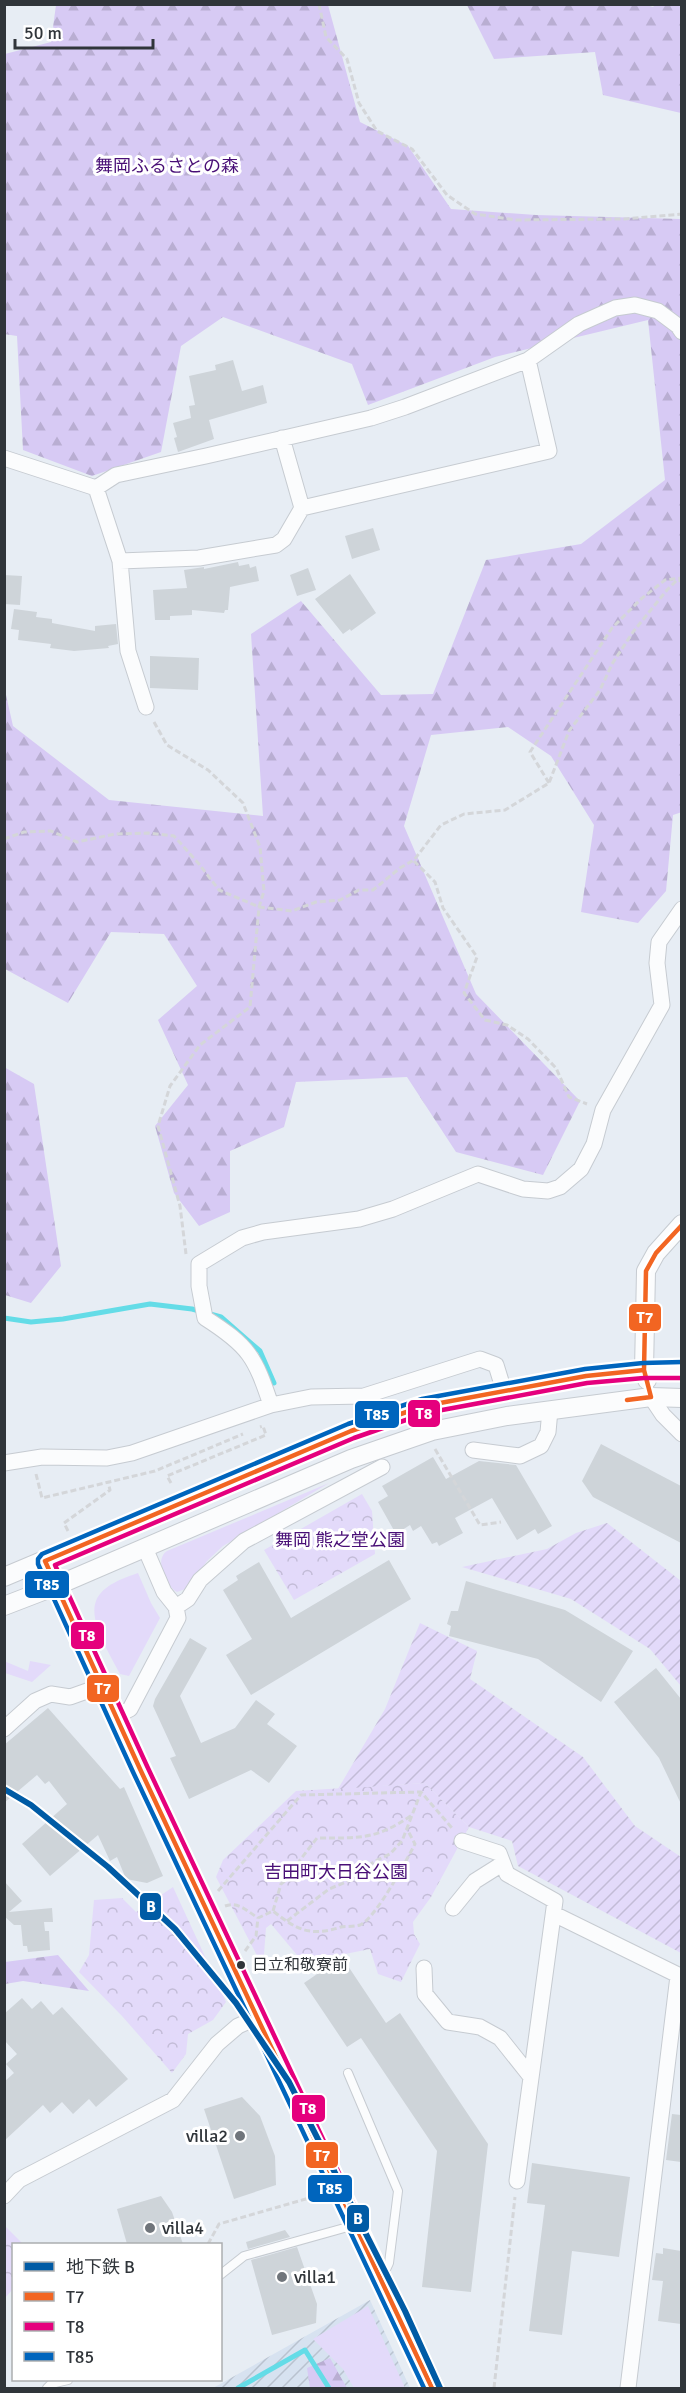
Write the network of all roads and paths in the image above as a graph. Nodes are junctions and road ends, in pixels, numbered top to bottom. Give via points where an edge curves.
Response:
1 (319, 4) edge
2 (681, 214) edge
3 (681, 332) edge
4 (528, 360) junction
5 (282, 438) junction
6 (4, 458) edge
7 (96, 488) junction
8 (302, 508) junction
9 (120, 561) junction
10 (680, 580) edge
11 (146, 707) joint
12 (549, 783) junction
13 (4, 838) edge
14 (414, 860) junction
15 (259, 907) junction
16 (681, 909) edge
17 (603, 1110) junction
18 (681, 1224) edge
19 (199, 1275) junction
20 (644, 1370) junction
21 (681, 1370) edge
22 (504, 1391) junction
23 (651, 1397) junction
24 (681, 1398) edge
25 (271, 1405) junction
26 (550, 1410) junction
27 (263, 1426) dead end
28 (681, 1434) edge
29 (434, 1448) dead end
30 (474, 1450) dead end
31 (4, 1463) edge
32 (382, 1467) dead end
33 (108, 1482) dead end
34 (171, 1483) dead end
35 (501, 1522) dead end
36 (68, 1532) dead end
37 (145, 1548) junction
38 (45, 1561) junction
39 (4, 1577) edge
40 (56, 1586) junction
41 (4, 1606) edge
42 (176, 1607) junction
43 (101, 1686) junction
44 (116, 1716) junction
45 (4, 1729) edge
46 (421, 1792) junction
47 (413, 1814) junction
48 (407, 1829) junction
49 (462, 1841) joint
50 (502, 1864) junction
51 (218, 1891) dead end
52 (225, 1906) dead end
53 (453, 1908) dead end
54 (273, 1911) junction
55 (554, 1914) junction
56 (258, 1918) junction
57 (287, 1922) junction
58 (244, 1951) dead end
59 (424, 1968) dead end
60 (680, 1977) edge
61 (256, 2018) junction
62 (348, 2073) dead end
63 (531, 2077) junction
64 (517, 2181) joint
65 (339, 2189) junction
66 (4, 2196) edge
67 (356, 2225) junction
68 (209, 2243) edge
69 (222, 2273) edge
70 (381, 2280) junction
71 (61, 2381) edge
72 (47, 2388) edge
73 (432, 2388) edge
74 (494, 2388) edge
75 (628, 2388) edge

1 - 2 path via 326,37 347,59 359,103 377,131 412,149 447,195 475,214 516,220
3 - 4 street via 658,311 636,305 615,308 579,324
4 - 5 street via 371,418
4 - 8 street via 549,451
5 - 7 street via 116,475
5 - 8 street
6 - 7 street
7 - 9 street
8 - 9 street via 284,539 276,545 199,558
9 - 11 street via 128,651
10 - 12 path via 633,632 612,664 600,690 569,731
10 - 12 path via 665,580 612,628 530,752
11 - 15 path via 167,745 208,770 243,803 260,847 264,891
12 - 14 path via 505,810 464,814 441,825
13 - 15 path via 51,831 78,842 115,834 174,836 219,890
14 - 15 path via 373,890 359,890 340,900 316,902 292,911
14 - 17 path via 435,882 443,908 477,957 464,993 485,1020 507,1025 528,1039 556,1068 569,1097
15 - 19 path via 250,1007 200,1046 170,1086 158,1126 180,1206 187,1260
16 - 17 street via 659,942 662,1005
17 - 19 street via 594,1144 581,1169 560,1187 548,1191 523,1189 478,1174 358,1219 242,1238 199,1264
18 - 20 street via 646,1271
19 - 25 street via 205,1318 231,1334 254,1359
20 - 21 street
20 - 22 street
20 - 23 street
22 - 25 street via 496,1365 480,1359 364,1396 311,1397
22 - 38 street via 424,1406 351,1431
23 - 24 street
23 - 26 street
23 - 28 street
25 - 31 street via 132,1454 107,1458 42,1457
26 - 30 street via 548,1432 541,1446 520,1456
26 - 37 street via 422,1434 351,1459
27 - 34 path via 266,1435 167,1476
29 - 35 path via 480,1525
32 - 42 street via 244,1541
33 - 36 path via 110,1490 64,1523
37 - 40 street
37 - 42 street via 164,1592
38 - 39 street
38 - 40 street
40 - 41 street
40 - 43 street
42 - 44 street via 176,1627 130,1709
43 - 44 street
43 - 45 street via 70,1697 51,1694 35,1701
44 - 61 street
46 - 47 path
46 - 49 path
46 - 51 path via 300,1794
47 - 48 path
47 - 54 path via 390,1830 372,1836 317,1838 281,1884
48 - 57 path via 390,1854 329,1889
48 - 57 path via 415,1844 393,1883 360,1925 314,1932
49 - 50 street via 499,1853
50 - 53 street via 476,1881
50 - 55 street via 507,1874 555,1901
52 - 56 path via 241,1906
54 - 56 path
54 - 57 path
55 - 60 street
55 - 63 street
56 - 58 path via 256,1936
59 - 63 street via 425,1994 448,2022 480,2027 500,2038
60 - 75 street
61 - 65 street
61 - 66 street via 238,2026 217,2044 173,2100 20,2180
62 - 70 lane via 399,2191 389,2263
63 - 64 street
64 - 74 path
65 - 67 street
65 - 68 path via 219,2224
67 - 69 lane via 244,2256
67 - 70 street
70 - 73 street
71 - 72 lane

